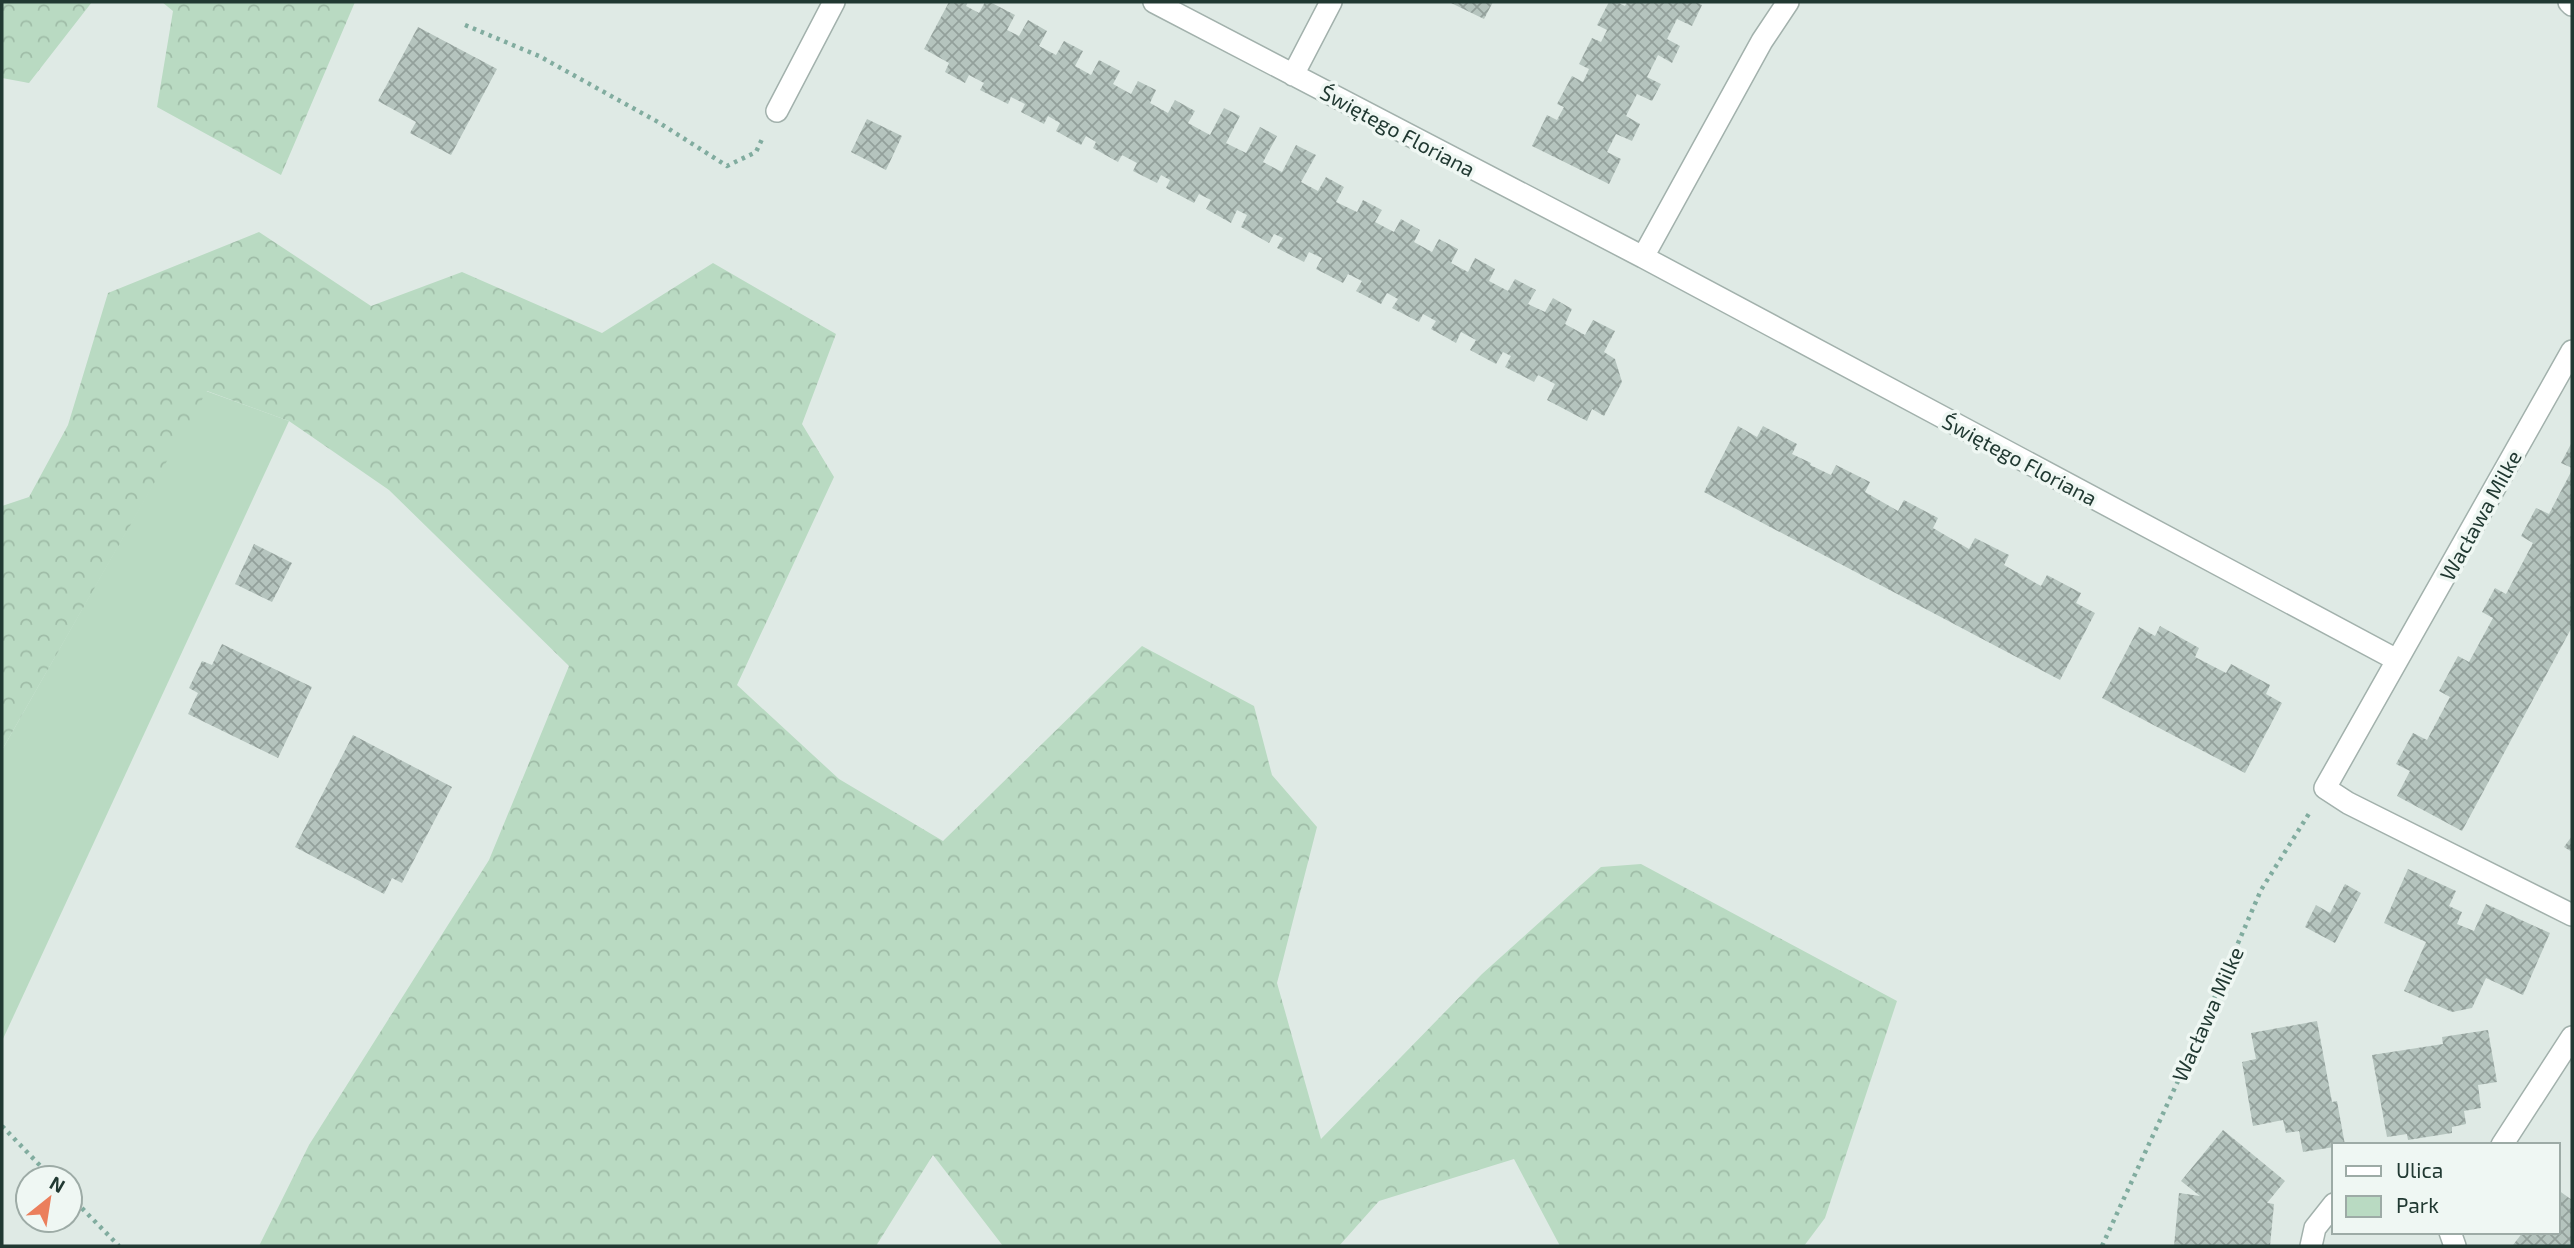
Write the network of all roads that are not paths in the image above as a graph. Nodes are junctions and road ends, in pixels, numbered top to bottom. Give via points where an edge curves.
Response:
1 (834, 2) edge
2 (1154, 2) edge
3 (1331, 2) edge
4 (1788, 2) edge
5 (1293, 75) junction
6 (777, 111) road end
7 (1643, 257) junction
8 (2572, 351) edge
9 (2397, 660) junction
10 (2572, 915) edge
11 (2572, 1037) edge
12 (2503, 1143) edge
13 (2332, 1207) edge
14 (2311, 1246) edge

1 - 6 street
2 - 5 street, Świętego Floriana
3 - 5 street
4 - 7 street
5 - 7 street, Świętego Floriana
7 - 9 street, Świętego Floriana
8 - 9 street, Wacława Milke
9 - 10 street, Wacława Milke via 2325,788
11 - 12 street
13 - 14 street via 2315,1228

